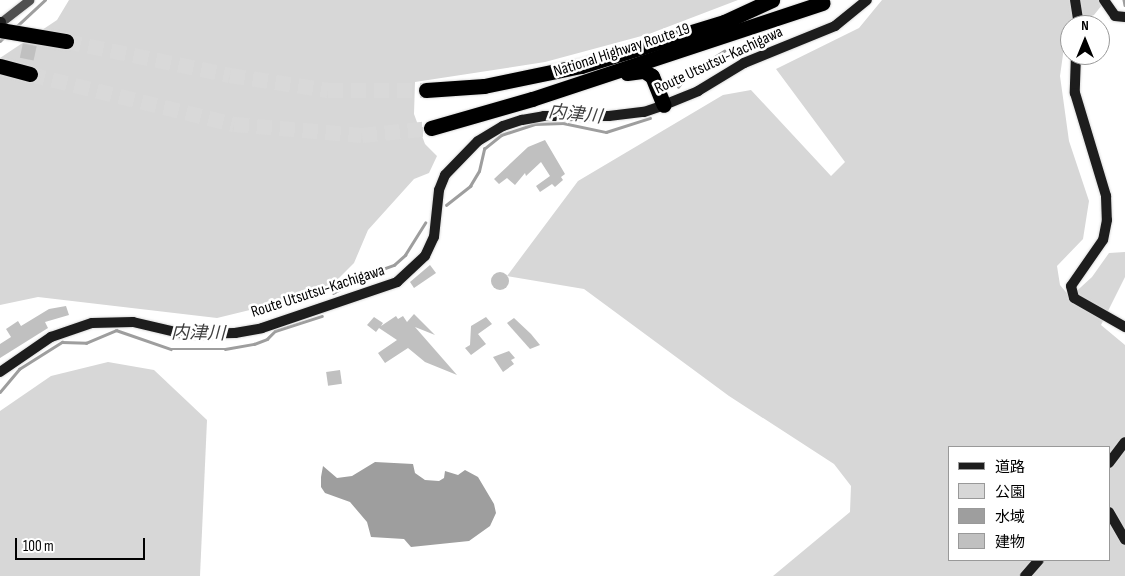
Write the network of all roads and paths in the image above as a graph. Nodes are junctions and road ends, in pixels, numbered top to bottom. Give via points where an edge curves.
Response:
1 (28, 0) edge
2 (772, 0) edge
3 (867, 0) edge
4 (1075, 0) edge
5 (1104, 0) edge
6 (823, 3) dead end
7 (1077, 15) edge
8 (1125, 17) edge
9 (0, 22) edge
10 (0, 30) edge
11 (66, 41) tunnel mouth
12 (706, 41) junction
13 (1076, 65) edge
14 (0, 66) edge
15 (30, 74) tunnel mouth
16 (652, 76) junction
17 (597, 77) junction
18 (426, 90) tunnel mouth
19 (664, 105) junction
20 (431, 128) tunnel mouth
21 (1125, 327) edge
22 (0, 372) edge
23 (1125, 442) edge
24 (1110, 462) edge
25 (1110, 514) edge
26 (1125, 540) edge
27 (1038, 561) edge
28 (1025, 576) edge

1 - 9 street
2 - 18 highway, National Highway Route 19 via 724,22 581,66 484,86
3 - 19 main road, Route Utsutsu-Kachigawa via 835,26 744,62 698,91
4 - 7 main road
5 - 8 main road via 1115,16
6 - 12 highway, National Highway Route 19
10 - 11 highway
12 - 16 highway via 698,50 658,65
12 - 17 highway, National Highway Route 19
13 - 21 main road via 1075,93 1106,196 1107,220 1103,240 1071,286 1074,298
14 - 15 highway
16 - 17 highway via 638,71 608,80
16 - 19 highway
17 - 20 highway, National Highway Route 19
19 - 22 main road, Route Utsutsu-Kachigawa via 644,112 609,116 544,116 522,120 503,126 478,141 445,175 439,190 434,237 426,256 397,282 262,328 235,333 184,334 133,322 92,324 52,337
23 - 24 main road
25 - 26 main road
27 - 28 main road

